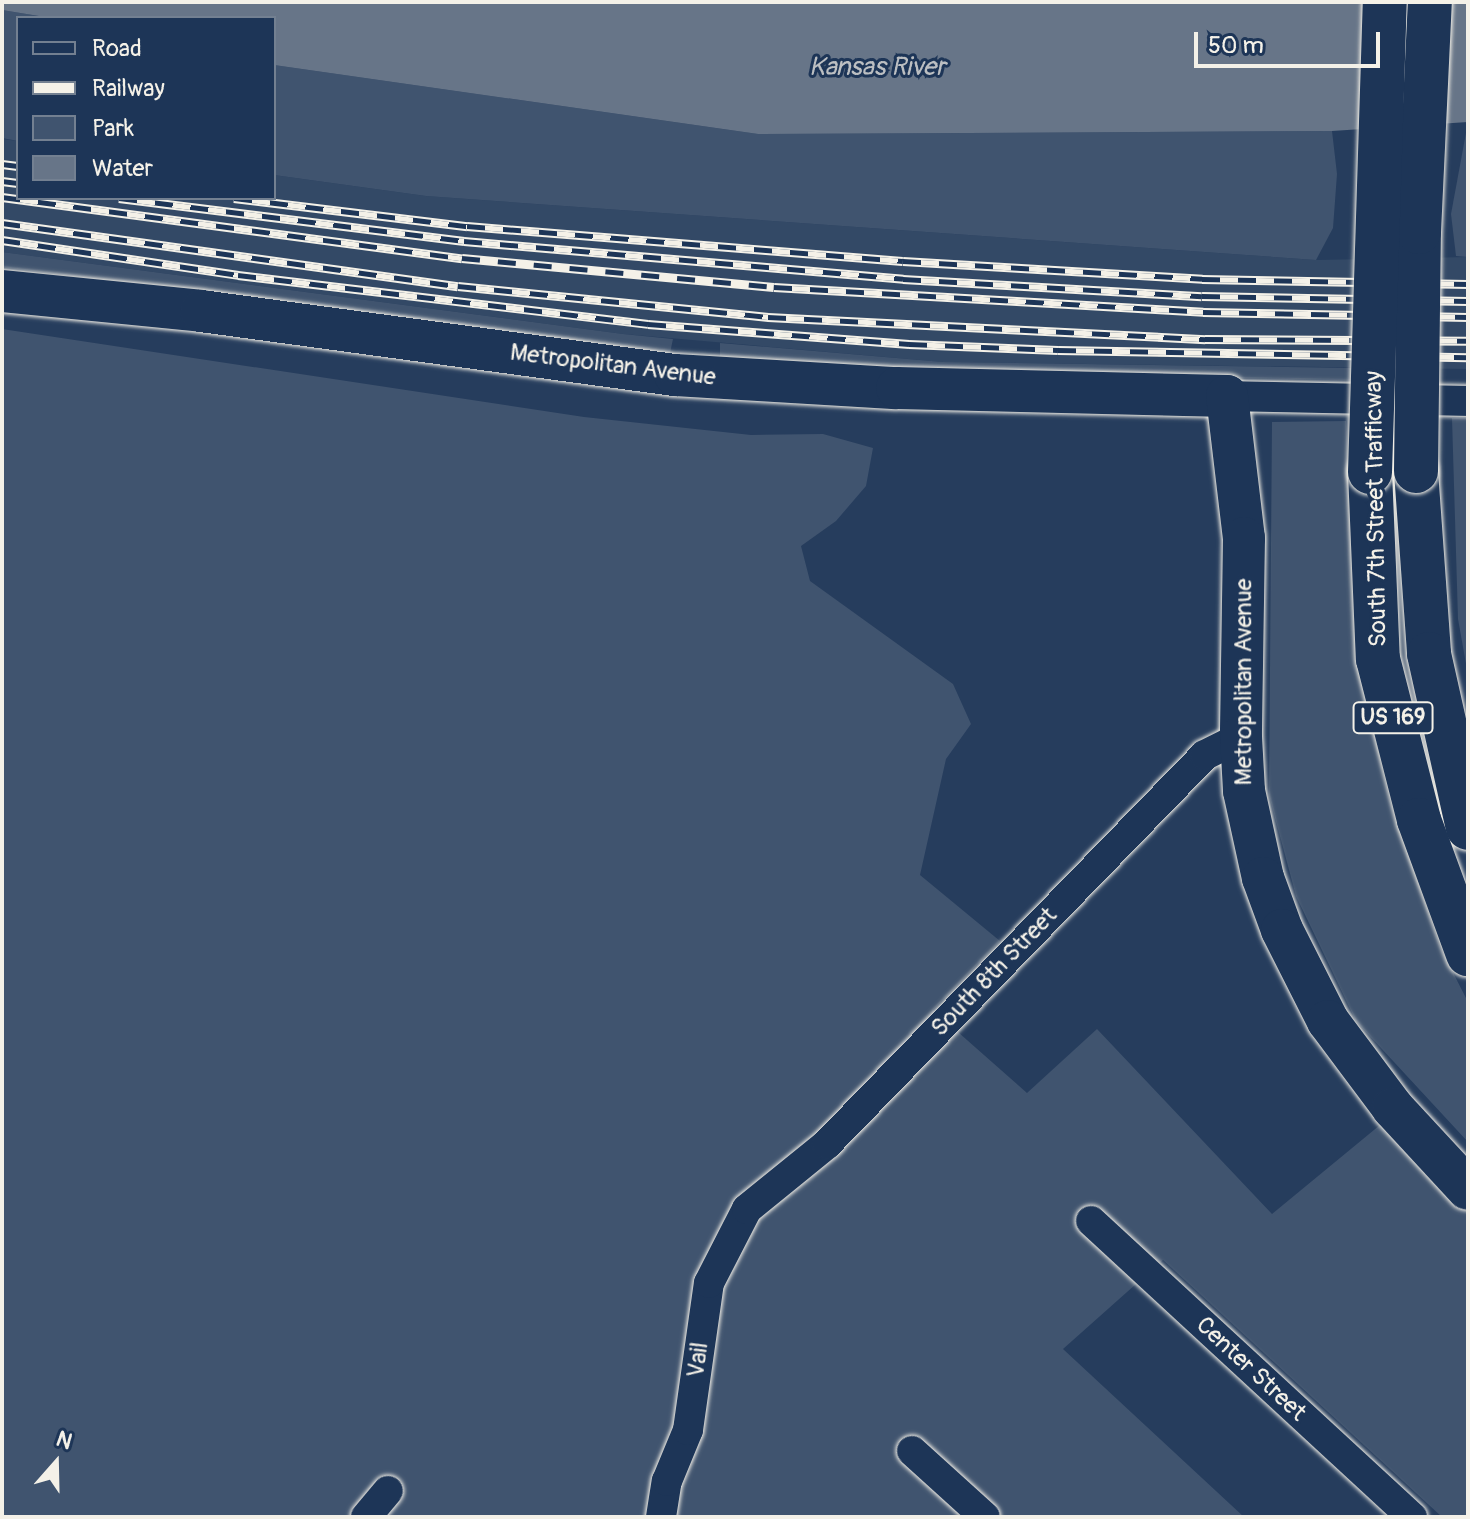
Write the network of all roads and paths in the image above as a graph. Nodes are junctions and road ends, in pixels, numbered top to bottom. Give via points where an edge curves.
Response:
1 (1385, 2) edge
2 (1430, 2) edge
3 (2, 291) edge
4 (1227, 396) junction
5 (1468, 401) edge
6 (1241, 737) junction
7 (1468, 828) edge
8 (1468, 954) edge
9 (1468, 1189) edge
10 (747, 1209) joint
11 (1091, 1221) dead end
12 (912, 1451) dead end
13 (388, 1491) dead end
14 (366, 1517) edge
15 (661, 1517) edge
16 (985, 1517) edge
17 (1412, 1517) edge

1 - 8 main road, South 7th Street Trafficway / US 169, bridge via 1370,472 1378,659 1419,820
2 - 7 main road, South 7th Street Trafficway / US 169, bridge via 1419,232 1416,471 1429,654
3 - 4 main road, Metropolitan Avenue via 201,311 675,375 897,388
4 - 5 street, Metropolitan Avenue
4 - 6 main road, Metropolitan Avenue via 1244,538
6 - 9 main road, Metropolitan Avenue via 1252,837 1282,930 1307,984 1393,1108
6 - 10 street, South 8th Street via 1205,755 827,1144
10 - 15 street, Vail via 709,1283 688,1430 667,1481
11 - 17 street, Center Street
12 - 16 street
13 - 14 street

